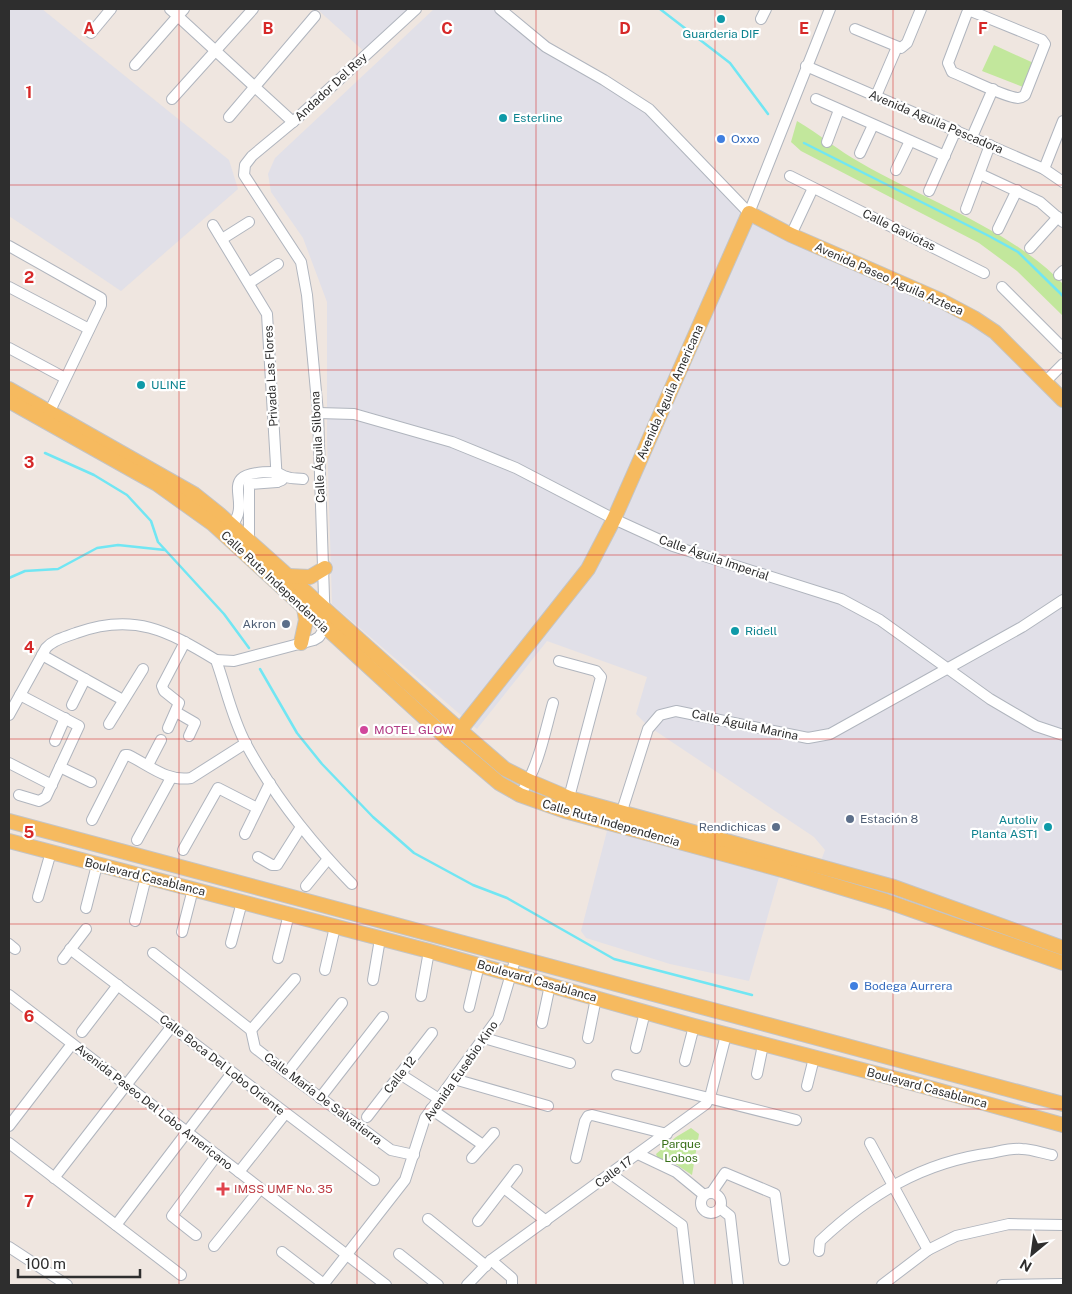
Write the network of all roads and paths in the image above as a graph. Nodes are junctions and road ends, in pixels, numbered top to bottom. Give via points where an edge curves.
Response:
1 (111, 9) edge
2 (170, 9) edge
3 (253, 9) edge
4 (416, 9) edge
5 (500, 9) edge
6 (766, 9) edge
7 (830, 9) edge
8 (921, 9) edge
9 (181, 12) edge
10 (315, 16) dead end
11 (761, 19) dead end
12 (855, 29) dead end
13 (90, 33) dead end
14 (897, 48) junction
15 (215, 51) junction
16 (135, 65) dead end
17 (806, 66) junction
18 (254, 86) junction
19 (993, 89) junction
20 (876, 96) junction
21 (172, 99) dead end
22 (816, 99) dead end
23 (839, 110) junction
24 (229, 116) dead end
25 (1063, 121) edge
26 (293, 122) junction
27 (873, 125) junction
28 (956, 130) junction
29 (972, 137) junction
30 (910, 141) junction
31 (827, 142) dead end
32 (990, 145) junction
33 (860, 153) dead end
34 (945, 156) junction
35 (245, 166) joint
36 (1044, 169) junction
37 (896, 170) dead end
38 (980, 174) junction
39 (790, 176) dead end
40 (1063, 182) edge
41 (813, 188) junction
42 (1018, 190) junction
43 (929, 192) dead end
44 (966, 209) dead end
45 (749, 213) junction
46 (1061, 220) edge
47 (249, 222) dead end
48 (213, 225) dead end
49 (998, 229) dead end
50 (791, 235) junction
51 (222, 239) junction
52 (9, 246) edge
53 (1030, 248) dead end
54 (278, 264) dead end
55 (984, 273) dead end
56 (249, 283) junction
57 (9, 287) edge
58 (1002, 287) dead end
59 (89, 329) junction
60 (9, 348) edge
61 (1063, 348) edge
62 (1063, 364) edge
63 (65, 378) junction
64 (1045, 382) junction
65 (9, 389) edge
66 (1063, 400) edge
67 (9, 401) edge
68 (318, 412) junction
69 (48, 416) junction
70 (276, 472) junction
71 (288, 477) junction
72 (248, 479) junction
73 (303, 479) dead end
74 (277, 482) junction
75 (614, 519) junction
76 (232, 525) junction
77 (249, 540) junction
78 (324, 568) junction
79 (289, 576) junction
80 (1063, 600) edge
81 (304, 608) junction
82 (325, 608) junction
83 (325, 628) junction
84 (185, 642) junction
85 (301, 643) junction
86 (42, 655) junction
87 (216, 660) junction
88 (559, 661) dead end
89 (947, 667) junction
90 (143, 668) dead end
91 (85, 679) junction
92 (20, 695) junction
93 (123, 700) junction
94 (553, 703) dead end
95 (72, 705) dead end
96 (176, 712) junction
97 (9, 715) edge
98 (65, 718) junction
99 (109, 724) dead end
100 (168, 728) dead end
101 (1063, 735) edge
102 (189, 736) dead end
103 (456, 736) junction
104 (161, 740) dead end
105 (55, 741) dead end
106 (246, 743) junction
107 (9, 762) edge
108 (148, 765) junction
109 (60, 767) junction
110 (171, 778) junction
111 (91, 782) dead end
112 (529, 782) junction
113 (270, 783) junction
114 (52, 785) junction
115 (19, 795) dead end
116 (520, 795) junction
117 (569, 798) junction
118 (257, 808) junction
119 (565, 811) junction
120 (622, 812) junction
121 (92, 820) dead end
122 (9, 821) edge
123 (618, 826) junction
124 (301, 827) junction
125 (245, 834) dead end
126 (138, 840) dead end
127 (9, 842) edge
128 (183, 850) dead end
129 (51, 852) junction
130 (258, 858) dead end
131 (328, 859) junction
132 (97, 864) junction
133 (146, 877) junction
134 (352, 884) dead end
135 (306, 886) dead end
136 (193, 889) junction
137 (38, 896) dead end
138 (242, 902) junction
139 (86, 908) dead end
140 (289, 914) junction
141 (136, 922) dead end
142 (335, 927) junction
143 (86, 929) dead end
144 (182, 932) dead end
145 (380, 939) junction
146 (231, 942) dead end
147 (1063, 948) edge
148 (70, 949) junction
149 (429, 951) junction
150 (153, 953) dead end
151 (516, 957) junction
152 (278, 958) dead end
153 (63, 959) dead end
154 (1063, 963) edge
155 (479, 965) junction
156 (325, 970) dead end
157 (512, 974) junction
158 (295, 979) dead end
159 (373, 980) dead end
160 (118, 985) junction
161 (550, 985) junction
162 (9, 996) edge
163 (421, 996) dead end
164 (596, 998) junction
165 (342, 1003) dead end
166 (469, 1007) dead end
167 (645, 1012) junction
168 (383, 1017) dead end
169 (542, 1023) dead end
170 (172, 1026) junction
171 (694, 1026) junction
172 (251, 1030) junction
173 (82, 1032) dead end
174 (432, 1033) dead end
175 (726, 1035) junction
176 (484, 1038) junction
177 (588, 1038) dead end
178 (72, 1044) junction
179 (763, 1045) junction
180 (636, 1048) dead end
181 (814, 1058) junction
182 (685, 1061) dead end
183 (570, 1063) dead end
184 (232, 1073) junction
185 (287, 1073) junction
186 (400, 1074) junction
187 (617, 1074) dead end
188 (757, 1074) dead end
189 (454, 1079) junction
190 (126, 1085) junction
191 (807, 1086) dead end
192 (710, 1097) junction
193 (320, 1098) junction
194 (439, 1099) junction
195 (1063, 1104) edge
196 (548, 1106) dead end
197 (431, 1108) junction
198 (285, 1114) junction
199 (367, 1117) dead end
200 (796, 1120) dead end
201 (1063, 1125) edge
202 (9, 1126) edge
203 (187, 1132) junction
204 (494, 1134) dead end
205 (667, 1134) junction
206 (9, 1143) edge
207 (870, 1144) dead end
208 (483, 1145) junction
209 (638, 1154) junction
210 (217, 1155) junction
211 (1052, 1155) dead end
212 (414, 1156) junction
213 (472, 1158) dead end
214 (576, 1158) dead end
215 (517, 1170) dead end
216 (239, 1172) junction
217 (611, 1174) junction
218 (54, 1178) junction
219 (374, 1180) dead end
220 (893, 1185) junction
221 (504, 1188) junction
222 (260, 1189) junction
223 (708, 1194) junction
224 (720, 1208) junction
225 (428, 1219) dead end
226 (478, 1221) dead end
227 (546, 1221) junction
228 (116, 1225) junction
229 (1063, 1225) edge
230 (196, 1235) dead end
231 (214, 1246) dead end
232 (9, 1247) edge
233 (928, 1250) junction
234 (819, 1251) dead end
235 (282, 1252) dead end
236 (399, 1254) dead end
237 (347, 1255) junction
238 (784, 1260) dead end
239 (488, 1263) junction
240 (181, 1275) dead end
241 (1063, 1284) edge
242 (67, 1285) edge
243 (324, 1285) edge
244 (386, 1285) edge
245 (438, 1285) edge
246 (467, 1285) edge
247 (512, 1285) edge
248 (689, 1285) edge
249 (738, 1285) edge
250 (882, 1285) edge
251 (1002, 1285) edge

1 - 13 street
2 - 9 street
3 - 15 street
4 - 26 street, Andador Del Rey
5 - 45 street via 546,47 649,109
6 - 11 street
7 - 17 street, Avenida Aguila Americana
8 - 14 street via 906,46
9 - 15 street
9 - 16 street
10 - 18 street
12 - 14 street
14 - 20 street
15 - 18 street
15 - 21 street
17 - 20 street, Avenida Aguila Pescadora
17 - 45 street, Avenida Aguila Americana
18 - 24 street
18 - 26 street
19 - 19 street via 1017,99 1025,95 1045,44 971,11 948,68
19 - 29 street
20 - 28 street, Avenida Aguila Pescadora
22 - 23 street
23 - 27 street
23 - 31 street
25 - 36 street
26 - 35 street, Andador Del Rey via 252,156
27 - 30 street
27 - 33 street
28 - 29 street, Avenida Aguila Pescadora
28 - 34 street
29 - 32 street, Avenida Aguila Pescadora
30 - 34 street
30 - 37 street
32 - 36 street, Avenida Aguila Pescadora
32 - 38 street
34 - 43 street
35 - 68 street, Calle Águila Silbona via 244,175 300,262 307,295
36 - 40 street, Avenida Aguila Pescadora
38 - 42 street
38 - 44 street
39 - 41 street, Calle Gaviotas
41 - 50 street
41 - 55 street, Calle Gaviotas
42 - 46 street via 1040,202
42 - 49 street
45 - 50 main road, Avenida Paseo Aguila Azteca
45 - 75 main road, Avenida Aguila Americana
46 - 53 street
47 - 51 street
48 - 51 street, Privada Las Flores
50 - 64 main road, Avenida Paseo Aguila Azteca via 953,306 995,332
51 - 56 street, Privada Las Flores
52 - 59 street via 101,298 101,305
54 - 56 street
56 - 70 street, Privada Las Flores via 267,314 269,324
57 - 59 street
58 - 61 street
59 - 63 street
60 - 63 street
62 - 64 street
63 - 69 street
64 - 66 main road, Avenida Paseo Aguila Azteca
65 - 69 main road, Calle Ruta Independencia
67 - 69 main road, Calle Ruta Independencia
68 - 75 street, Calle Águila Imperial via 354,414 452,442 516,468
68 - 78 street, Calle Águila Silbona
69 - 76 main road, Calle Ruta Independencia via 194,494
69 - 81 main road, Calle Ruta Independencia via 157,484 213,524
70 - 71 street
70 - 72 street
70 - 74 street, Privada Las Flores
71 - 73 street
71 - 74 street
72 - 74 street
72 - 76 street via 239,482 239,513
72 - 77 street
75 - 89 street, Calle Águila Imperial via 673,546 841,600 880,620
75 - 103 main road, Avenida Aguila Americana via 588,569
76 - 77 main road, Calle Ruta Independencia
77 - 79 main road, Calle Ruta Independencia
78 - 79 main road via 310,577
78 - 82 street, Calle Águila Silbona
79 - 82 main road, Calle Ruta Independencia
80 - 89 street, Calle Águila Marina via 1022,627
81 - 83 main road, Calle Ruta Independencia
81 - 85 main road via 306,620
82 - 83 street, Calle Águila Silbona
82 - 103 main road, Calle Ruta Independencia
83 - 85 street via 319,637
83 - 103 main road, Calle Ruta Independencia
84 - 86 street via 165,631 146,626 111,624 53,642
84 - 87 street
84 - 96 street via 162,686 178,700
85 - 87 street via 234,661
86 - 91 street
86 - 92 street
87 - 106 street
88 - 117 street via 596,671 600,676
89 - 101 street, Calle Águila Imperial via 990,699 1036,726
89 - 120 street, Calle Águila Marina via 830,734 808,738 676,711 660,715 648,729
90 - 93 street
91 - 93 street
91 - 95 street
92 - 97 street
92 - 98 street
93 - 99 street
94 - 112 street
96 - 100 street
96 - 102 street via 195,723
98 - 105 street
98 - 109 street via 79,726
103 - 112 main road, Calle Ruta Independencia
103 - 116 main road, Calle Ruta Independencia via 499,783
104 - 108 street
106 - 110 street via 191,778
106 - 113 street
107 - 114 street
108 - 110 street
108 - 121 street via 125,755
109 - 111 street
109 - 114 street
110 - 126 street
112 - 116 street
112 - 117 main road, Calle Ruta Independencia
113 - 118 street
113 - 124 street
114 - 115 street via 43,800
116 - 119 main road, Calle Ruta Independencia
117 - 119 street
117 - 120 main road, Calle Ruta Independencia
118 - 125 street
118 - 128 street via 218,788
119 - 123 main road, Calle Ruta Independencia
120 - 123 street, Calle Águila Marina
120 - 147 main road, Calle Ruta Independencia via 894,887
122 - 151 main road, Boulevard Casablanca
123 - 154 main road, Calle Ruta Independencia via 858,893
124 - 130 street via 277,865
124 - 131 street
127 - 129 main road, Boulevard Casablanca
129 - 132 main road, Boulevard Casablanca
129 - 137 street
131 - 134 street
131 - 135 street
132 - 133 main road, Boulevard Casablanca
132 - 139 street
133 - 136 main road, Boulevard Casablanca
133 - 141 street
136 - 138 main road, Boulevard Casablanca
136 - 144 street
138 - 140 main road, Boulevard Casablanca
138 - 146 street
140 - 142 main road, Boulevard Casablanca
140 - 152 street
142 - 145 main road, Boulevard Casablanca
142 - 156 street
143 - 148 street
145 - 149 main road, Boulevard Casablanca
145 - 159 street
148 - 153 street
148 - 160 street, Calle Boca Del Lobo Oriente
149 - 155 main road, Boulevard Casablanca
149 - 163 street
150 - 172 street, Calle María De Salvatierra
151 - 157 street, Avenida Eusebio Kino
151 - 195 main road, Boulevard Casablanca
155 - 157 main road, Boulevard Casablanca
155 - 166 street
157 - 161 main road, Boulevard Casablanca
157 - 176 street, Avenida Eusebio Kino via 501,1011
158 - 172 street
160 - 170 street, Calle Boca Del Lobo Oriente
160 - 173 street
161 - 164 main road, Boulevard Casablanca
161 - 169 street
162 - 178 street, Avenida Paseo Del Lobo Americano
164 - 167 main road, Boulevard Casablanca
164 - 177 street
165 - 185 street
167 - 171 main road, Boulevard Casablanca
167 - 180 street
168 - 193 street
170 - 184 street, Calle Boca Del Lobo Oriente
170 - 190 street
171 - 175 main road, Boulevard Casablanca
171 - 182 street
172 - 185 street, Calle María De Salvatierra via 256,1048
174 - 186 street, Calle 12
175 - 179 main road, Boulevard Casablanca
175 - 192 street
176 - 183 street
176 - 189 street, Avenida Eusebio Kino
178 - 190 street, Avenida Paseo Del Lobo Americano
178 - 202 street
179 - 181 main road, Boulevard Casablanca
179 - 188 street
181 - 191 street
181 - 201 main road, Boulevard Casablanca
184 - 198 street, Calle Boca Del Lobo Oriente
184 - 203 street
185 - 193 street, Calle María De Salvatierra
186 - 194 street
186 - 199 street, Calle 12
187 - 192 street
189 - 194 street, Avenida Eusebio Kino
189 - 196 street
190 - 203 street, Avenida Paseo Del Lobo Americano
190 - 218 street
192 - 200 street
192 - 205 street, Calle 17 via 706,1104
193 - 212 street, Calle María De Salvatierra via 391,1150
194 - 197 street, Avenida Eusebio Kino
197 - 208 street
197 - 212 street, Avenida Eusebio Kino via 423,1123
198 - 216 street
198 - 219 street, Calle Boca Del Lobo Oriente
203 - 210 street, Avenida Paseo Del Lobo Americano
203 - 228 street
204 - 208 street
205 - 209 street, Calle 17
205 - 214 street via 588,1116
206 - 218 street
207 - 220 street
208 - 213 street
209 - 217 street, Calle 17
209 - 223 street via 676,1172
210 - 216 street, Avenida Paseo Del Lobo Americano
210 - 230 street via 172,1216
211 - 220 street via 1021,1149 971,1156 924,1169
212 - 237 street, Avenida Eusebio Kino via 405,1180
215 - 221 street
216 - 222 street, Avenida Paseo Del Lobo Americano
217 - 227 street, Calle 17
217 - 248 street via 682,1225
218 - 228 street
220 - 233 street
220 - 234 street via 844,1218 820,1241
221 - 226 street
221 - 227 street
222 - 231 street
222 - 237 street, Avenida Paseo Del Lobo Americano
223 - 224 street via 720,1197
223 - 224 street via 701,1204 704,1210 714,1212
223 - 238 street via 725,1173 776,1194
224 - 249 street via 730,1216
225 - 239 street
227 - 239 street, Calle 17
228 - 240 street
229 - 233 street via 1009,1224 956,1236
232 - 242 street
233 - 250 street
235 - 243 street
236 - 245 street
237 - 243 street, Avenida Eusebio Kino
237 - 244 street, Avenida Paseo Del Lobo Americano
239 - 246 street, Calle 17
239 - 247 street via 512,1278
241 - 251 street

